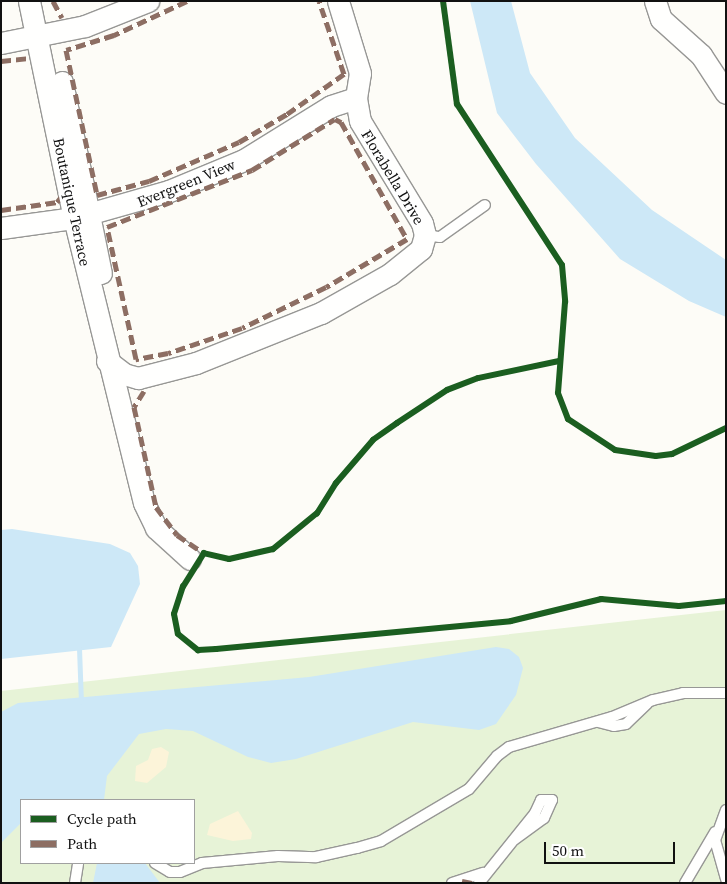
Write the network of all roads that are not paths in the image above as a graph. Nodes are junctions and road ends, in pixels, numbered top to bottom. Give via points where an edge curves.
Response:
1 (29, 1) edge
2 (44, 1) edge
3 (148, 1) edge
4 (338, 1) edge
5 (655, 1) edge
6 (44, 35) junction
7 (1, 43) edge
8 (726, 93) edge
9 (356, 98) junction
10 (485, 205) dead end
11 (82, 216) junction
12 (1, 228) edge
13 (425, 236) junction
14 (107, 361) junction
15 (124, 374) junction
16 (121, 402) junction
17 (190, 558) dead end
18 (726, 694) edge
19 (726, 810) edge
20 (716, 828) junction
21 (515, 839) dead end
22 (78, 864) edge
23 (157, 864) edge
24 (481, 878) edge
25 (726, 878) edge
26 (75, 883) edge
27 (452, 883) edge
28 (685, 883) edge

1 - 6 street, Boutanique Terrace
2 - 6 street, Boutanique Terrace
3 - 6 street via 85,26
4 - 9 street, Florabella Drive via 360,73
5 - 8 street via 661,19 701,55
6 - 7 street
6 - 11 street, Boutanique Terrace
9 - 11 street, Evergreen View via 331,106 244,160 204,178 134,204
9 - 13 street, Florabella Drive via 360,121
10 - 13 lane via 440,237
11 - 12 street, Evergreen View
11 - 14 street, Boutanique Terrace
11 - 15 street, Boutanique Terrace
13 - 15 street via 417,254 390,274 321,313 196,363 152,376
14 - 15 street
14 - 16 street, Boutanique Terrace
15 - 16 street, Boutanique Terrace
16 - 17 street, Boutanique Terrace via 149,516 170,544
18 - 23 lane via 683,693 509,747 469,789 381,841 316,857 278,856 202,863 180,872 170,872
19 - 20 lane
20 - 25 lane via 715,840
20 - 28 lane
21 - 24 lane
22 - 26 lane
24 - 27 lane

